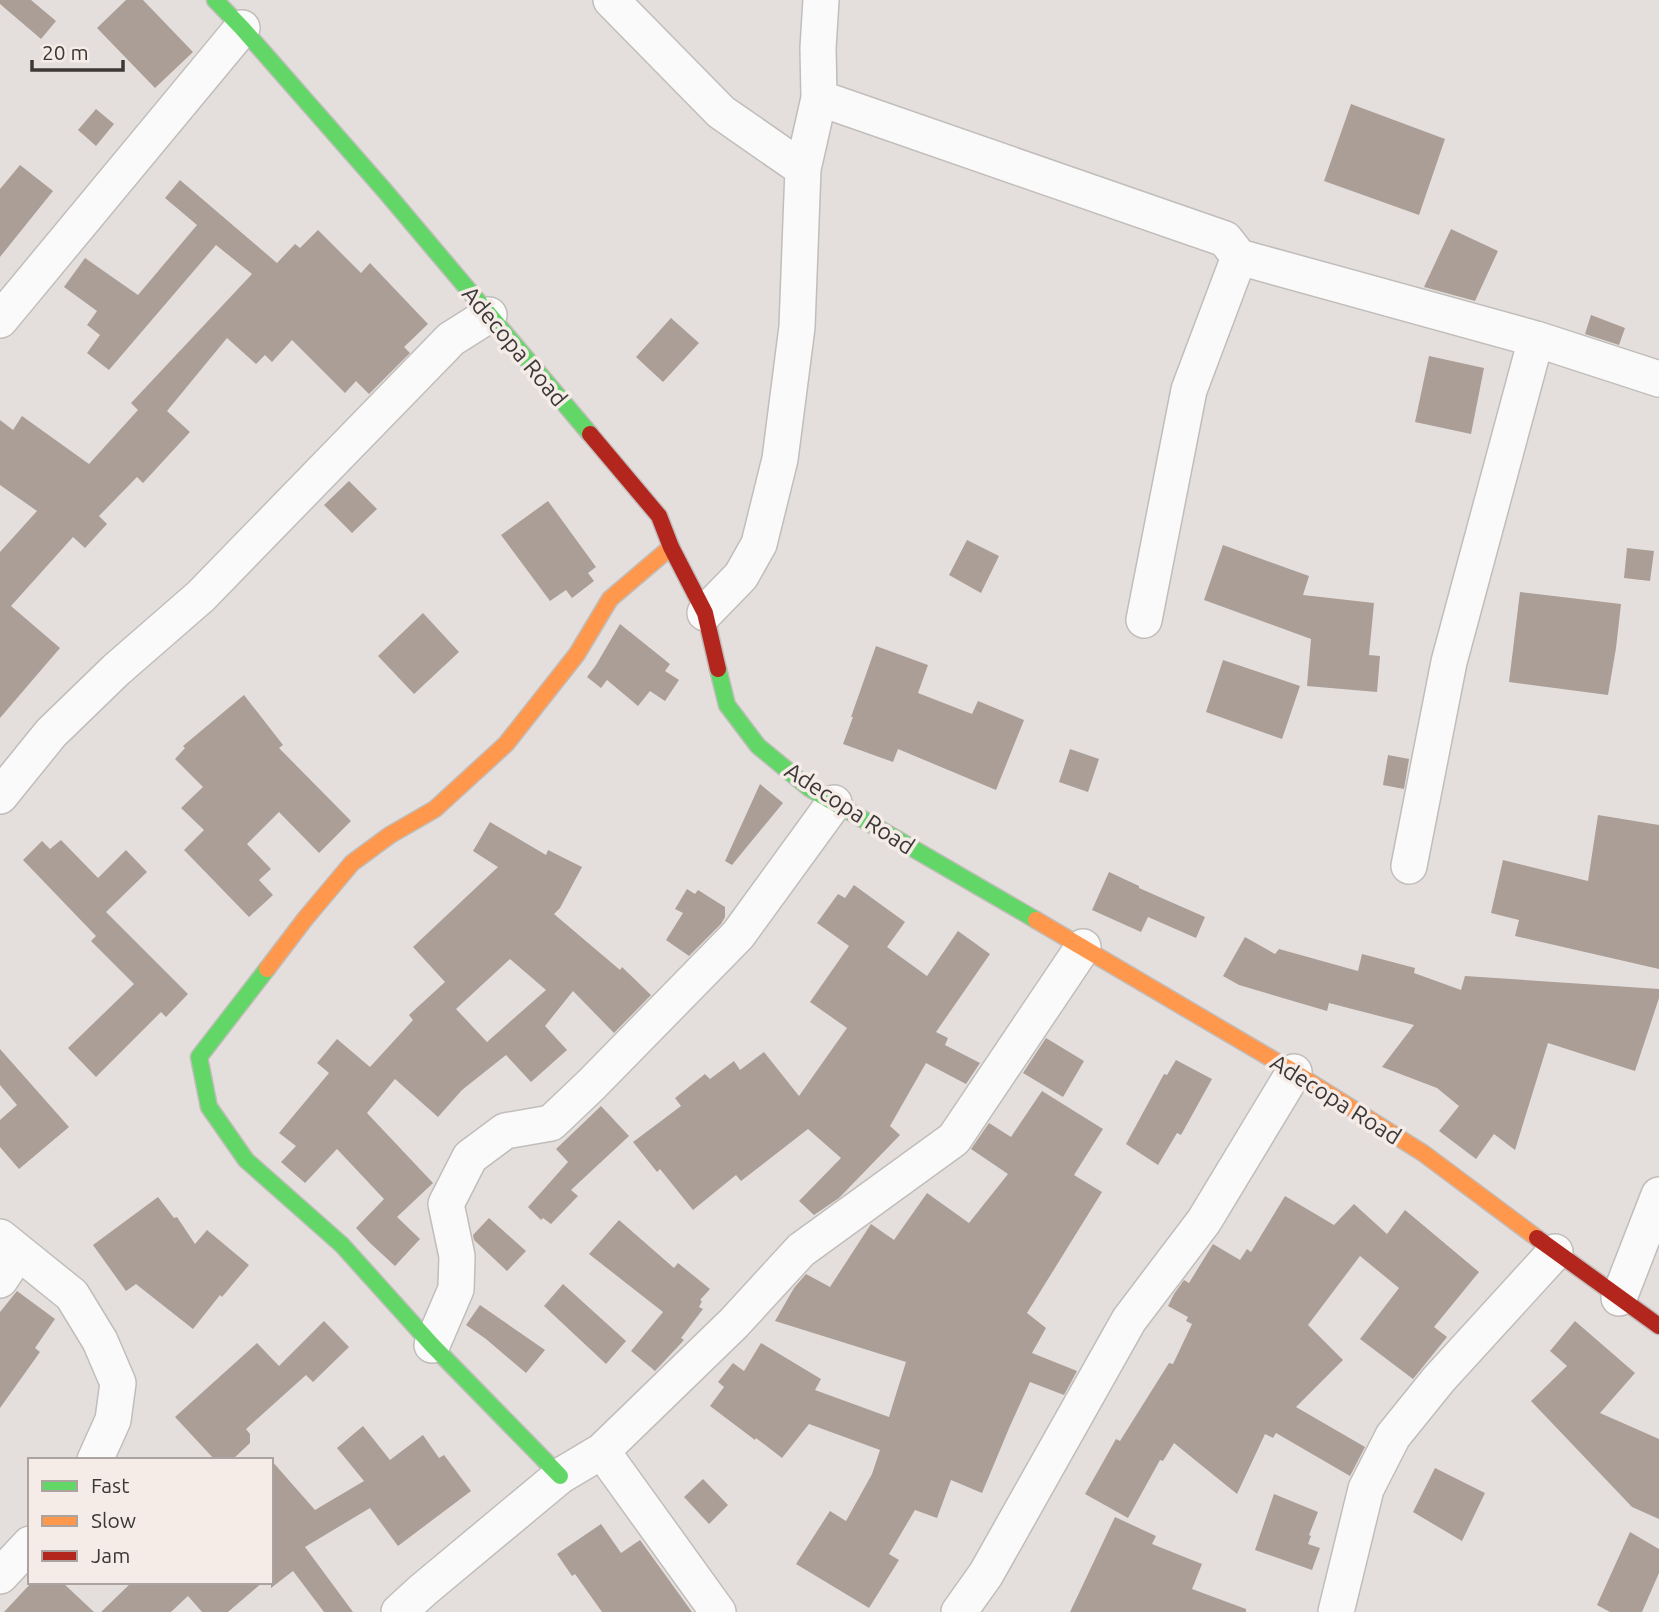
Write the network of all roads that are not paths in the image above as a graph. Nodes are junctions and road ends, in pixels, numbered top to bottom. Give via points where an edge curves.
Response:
1 (215, 0) edge
2 (611, 0) edge
3 (821, 0) edge
4 (242, 28) junction
5 (819, 98) junction
6 (803, 169) junction
7 (1238, 257) junction
8 (489, 315) junction
9 (0, 320) edge
10 (1536, 339) junction
11 (1659, 379) edge
12 (671, 547) junction
13 (705, 613) junction
14 (1144, 620) dead end
15 (0, 796) edge
16 (834, 803) junction
17 (1409, 866) dead end
18 (1083, 947) junction
19 (1294, 1072) junction
20 (1659, 1195) edge
21 (1555, 1252) junction
22 (6, 1256) edge
23 (1619, 1298) junction
24 (1659, 1326) edge
25 (432, 1345) junction
26 (602, 1451) junction
27 (95, 1458) edge
28 (560, 1476) junction
29 (28, 1546) edge
30 (0, 1576) edge
31 (399, 1612) edge
32 (718, 1612) edge
33 (958, 1612) edge
34 (1336, 1612) edge

1 - 4 street, Adecopa Road
2 - 6 street via 721,112
3 - 5 street
4 - 8 street, Adecopa Road
4 - 9 street
5 - 6 street
5 - 7 street via 1225,239
6 - 13 street via 797,327 780,459 759,544 741,576
7 - 10 street
7 - 14 street via 1189,390
8 - 12 street, Adecopa Road via 659,516
8 - 15 street via 451,339 201,596 51,733
10 - 11 street
10 - 17 street via 1449,662
12 - 13 street, Adecopa Road
12 - 25 street via 610,599 577,654 506,744 435,808 352,863 199,1057 209,1107 246,1160 342,1245
13 - 16 street, Adecopa Road via 727,705 758,746
16 - 18 street, Adecopa Road
16 - 25 street via 738,935 591,1085 551,1123 505,1130 470,1157 446,1203 457,1256 456,1289
18 - 19 street, Adecopa Road
18 - 26 street via 954,1139 801,1250 734,1323
19 - 21 street, Adecopa Road via 1423,1153
19 - 33 street via 1204,1222 1129,1320 986,1574
20 - 23 street
21 - 23 street, Adecopa Road
21 - 34 street via 1393,1436 1366,1489
22 - 27 street via 72,1295 100,1342 118,1383 113,1420
23 - 24 street, Adecopa Road
25 - 28 street
26 - 28 street
26 - 32 street
28 - 31 street
29 - 30 street

